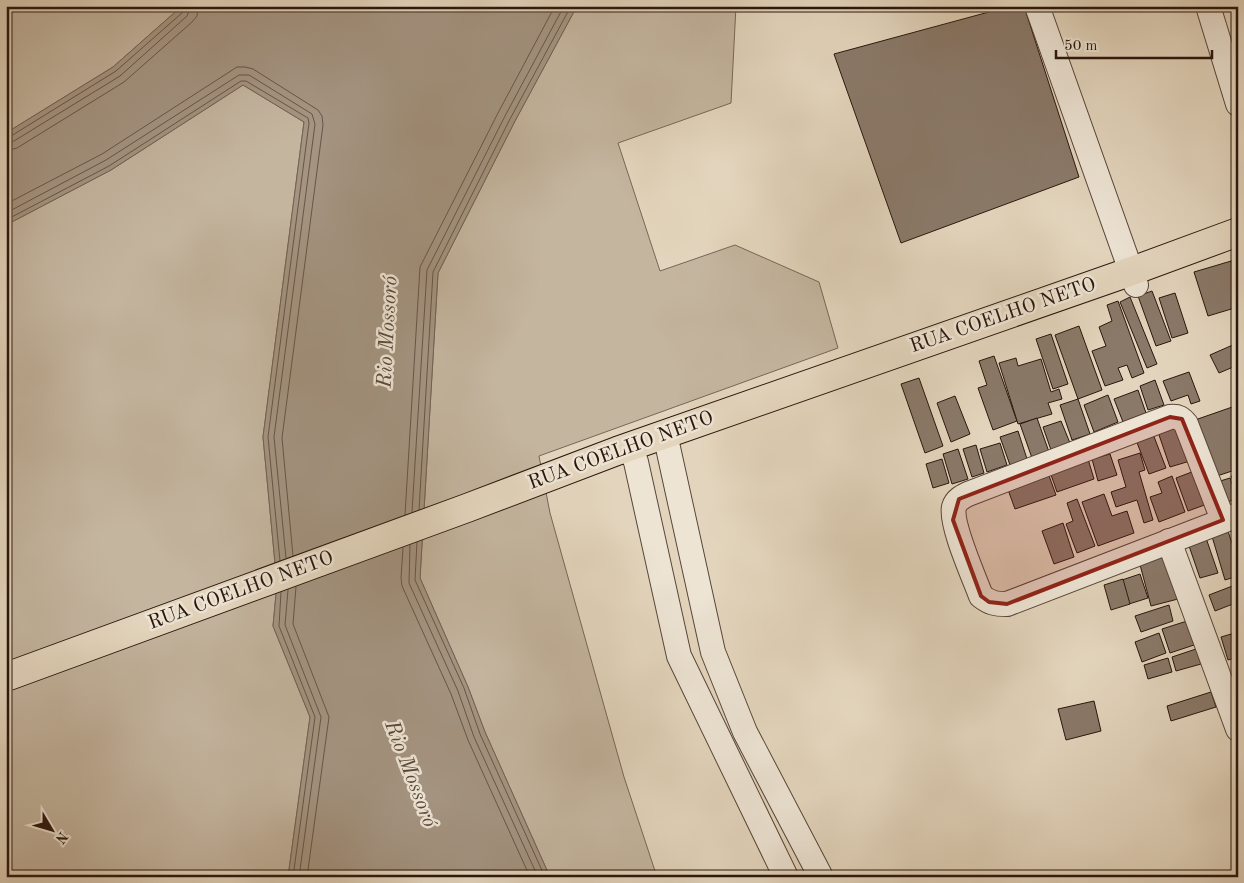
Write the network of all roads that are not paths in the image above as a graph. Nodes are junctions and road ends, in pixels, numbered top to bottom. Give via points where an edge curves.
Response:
1 (1036, 6) edge
2 (1208, 6) edge
3 (1238, 104) edge
4 (1238, 232) edge
5 (1238, 248) edge
6 (1134, 278) junction
7 (667, 442) junction
8 (633, 454) junction
9 (1230, 518) edge
10 (1169, 541) junction
11 (234, 599) junction
12 (6, 677) edge
13 (6, 686) edge
14 (1238, 729) edge
15 (786, 877) edge
16 (821, 877) edge

1 - 6 street
2 - 3 street
4 - 6 main road, RUA COELHO NETO
5 - 6 main road, RUA COELHO NETO
6 - 7 main road, RUA COELHO NETO
7 - 8 main road, RUA COELHO NETO
7 - 16 street via 713,652 745,732
8 - 11 main road, RUA COELHO NETO
8 - 15 street via 680,656
9 - 10 street
9 - 10 street via 1189,431 1177,416 968,494 954,506 953,520 980,596 996,604 1007,604
10 - 14 street
11 - 12 main road, RUA COELHO NETO
11 - 13 main road, RUA COELHO NETO

